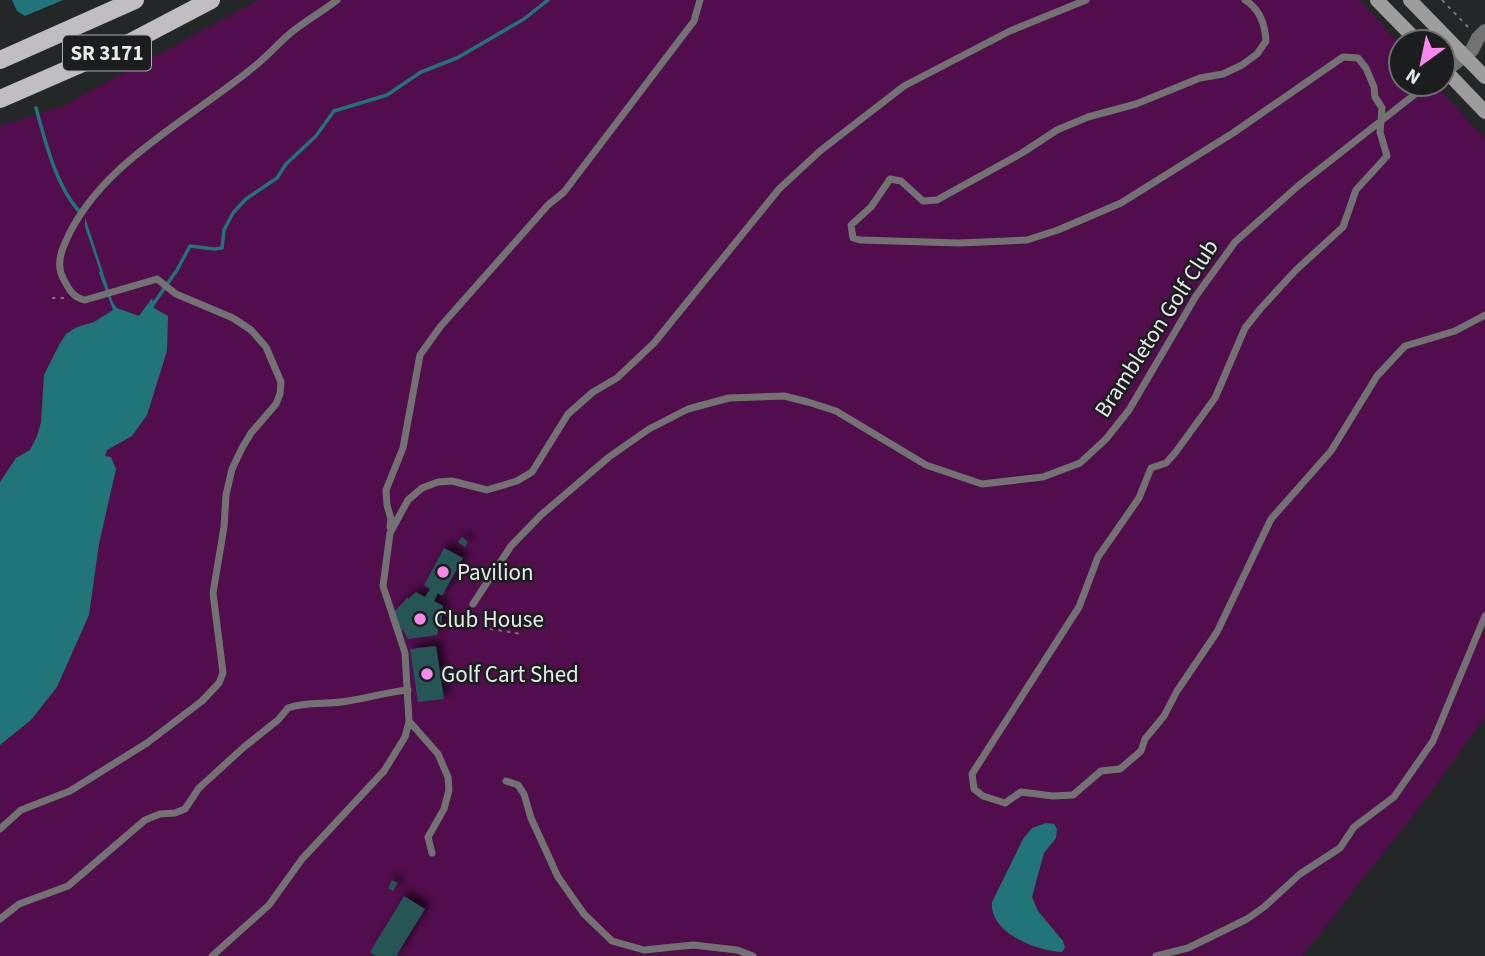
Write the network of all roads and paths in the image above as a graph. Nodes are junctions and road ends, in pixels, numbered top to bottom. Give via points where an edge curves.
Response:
1 (135, 0) edge
2 (211, 0) edge
3 (337, 0) edge
4 (700, 0) edge
5 (1086, 0) edge
6 (1245, 0) edge
7 (1377, 0) edge
8 (1410, 0) edge
9 (1442, 0) edge
10 (1404, 28) edge
11 (1479, 32) edge
12 (1474, 52) edge
13 (0, 60) edge
14 (1457, 62) edge
15 (1485, 77) edge
16 (1457, 83) edge
17 (1410, 98) edge
18 (0, 99) edge
19 (1485, 112) edge
20 (1382, 119) junction
21 (1485, 315) edge
22 (390, 533) junction
23 (473, 604) dead end
24 (1485, 616) edge
25 (490, 629) dead end
26 (522, 634) dead end
27 (408, 691) junction
28 (409, 721) junction
29 (506, 781) dead end
30 (0, 830) edge
31 (432, 853) dead end
32 (0, 919) edge
33 (212, 956) edge
34 (753, 956) edge
35 (1156, 956) edge

1 - 13 main road, SR 3171
2 - 18 main road, SR 3171 via 131,42
3 - 30 lane via 135,156 89,201 60,254 60,272 79,299 157,279 172,292 233,318 266,348 281,382 280,394 242,448 226,495 213,593 223,673 219,683 148,743 70,791 21,810
4 - 22 lane via 695,21 592,157 420,355 403,449 386,489
5 - 22 lane via 1010,31 904,86 779,189 654,343 568,414 532,472 487,490 453,481 422,488 408,500
6 - 20 lane via 1261,15 1266,41 1242,65 1057,130 937,200 923,201 901,181 890,179 871,207 851,225 853,238 959,243 1027,240 1058,230 1121,203 1343,57 1358,58 1366,68
7 - 10 main road
8 - 12 main road
9 - 11 path
11 - 12 street
12 - 14 street
12 - 15 main road
16 - 19 main road
17 - 20 lane, Brambleton Golf Club
20 - 21 lane via 1380,132 1387,156 1356,190 1343,227 1296,270 1245,328 1215,398 1175,453 1166,463 1151,468 1139,498 1098,557 1079,607 972,775 974,789 1005,803 1021,792 1073,795 1101,771 1120,769 1141,751 1217,632 1271,519 1331,451 1377,376 1405,346 1455,331
20 - 23 lane, Brambleton Golf Club via 1235,242 1196,296 1129,410 1080,463 1043,477 982,484 926,465 836,411 784,396 729,398 688,409 609,457 511,546
22 - 27 lane via 383,586 405,653
24 - 35 lane via 1433,741 1394,797 1354,827 1340,848 1300,874 1247,919 1188,948
25 - 26 path
27 - 28 lane
27 - 32 lane via 288,708 199,788 185,808 145,820 68,886 19,904
28 - 31 lane via 438,754 448,777 443,809 428,837
28 - 33 lane via 405,737 384,771 309,851 269,905
29 - 34 lane via 524,794 558,877 584,914 612,941 644,950 693,945

